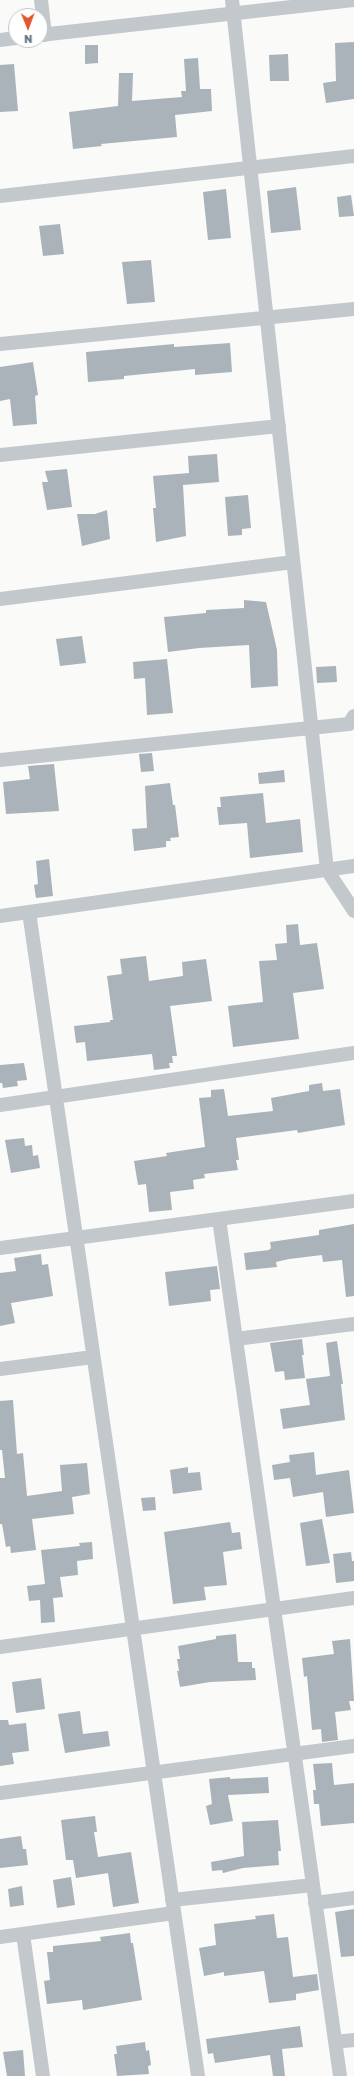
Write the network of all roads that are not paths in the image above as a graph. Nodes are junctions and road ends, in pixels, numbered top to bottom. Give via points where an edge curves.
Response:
1 (354, 0) edge
2 (232, 7) edge
3 (48, 34) edge
4 (354, 156) edge
5 (250, 168) junction
6 (0, 196) edge
7 (354, 309) edge
8 (267, 317) junction
9 (0, 344) edge
10 (279, 426) junction
11 (0, 456) edge
12 (294, 562) junction
13 (0, 599) edge
14 (354, 716) edge
15 (312, 728) junction
16 (0, 760) edge
17 (354, 866) edge
18 (327, 870) junction
19 (354, 911) edge
20 (29, 912) junction
21 (0, 916) edge
22 (354, 1053) edge
23 (56, 1097) junction
24 (0, 1105) edge
25 (354, 1201) edge
26 (219, 1219) junction
27 (76, 1238) junction
28 (0, 1248) edge
29 (354, 1324) edge
30 (236, 1339) junction
31 (93, 1357) junction
32 (0, 1369) edge
33 (354, 1598) edge
34 (274, 1609) junction
35 (133, 1629) junction
36 (0, 1647) edge
37 (354, 1746) edge
38 (294, 1754) junction
39 (154, 1772) junction
40 (0, 1793) edge
41 (313, 1885) junction
42 (354, 1898) edge
43 (315, 1903) junction
44 (173, 1907) junction
45 (23, 1934) junction
46 (0, 1937) edge
47 (354, 2040) edge
48 (335, 2042) junction
49 (43, 2076) edge
50 (198, 2076) edge
51 (340, 2076) edge

1 - 2 street
2 - 3 street
2 - 5 street
4 - 5 street
5 - 6 street
5 - 8 street
7 - 8 street
8 - 9 street
8 - 10 street
10 - 11 street
10 - 12 street
12 - 13 street
12 - 15 street
14 - 15 street via 349,724
15 - 16 street
15 - 18 street
17 - 18 street
18 - 19 street
18 - 20 street
20 - 21 street
20 - 23 street
22 - 23 street
23 - 24 street
23 - 27 street
25 - 26 street
26 - 27 street
26 - 30 street
27 - 28 street
27 - 31 street
29 - 30 street
30 - 34 street
31 - 32 street
31 - 35 street
33 - 34 street
34 - 35 street
34 - 38 street
35 - 36 street
35 - 39 street
37 - 38 street
38 - 39 street
38 - 41 street
39 - 40 street
39 - 44 street
41 - 43 street
41 - 44 street
42 - 43 street
43 - 48 street
44 - 45 street
44 - 50 street
45 - 46 street
45 - 49 street
47 - 48 street
48 - 51 street

